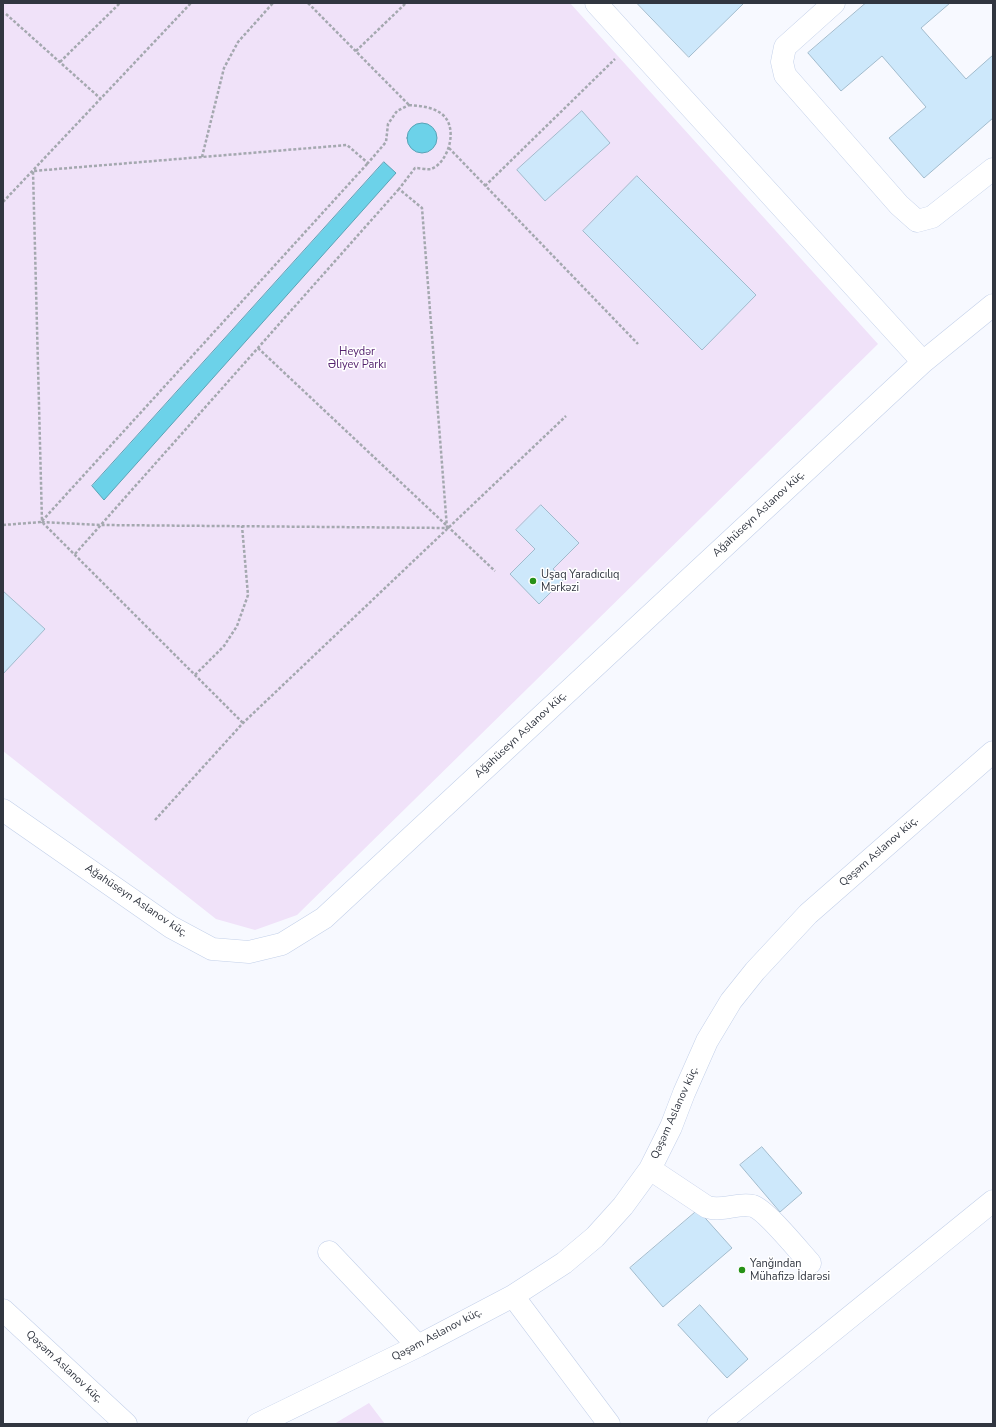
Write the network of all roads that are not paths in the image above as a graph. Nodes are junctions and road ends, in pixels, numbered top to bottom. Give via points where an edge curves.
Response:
1 (596, 3) edge
2 (834, 3) edge
3 (993, 169) edge
4 (993, 305) edge
5 (923, 362) junction
6 (993, 752) edge
7 (4, 812) edge
8 (650, 1169) junction
9 (993, 1201) edge
10 (329, 1252) dead end
11 (810, 1263) dead end
12 (512, 1296) junction
13 (3, 1310) edge
14 (418, 1346) junction
15 (126, 1424) edge
16 (258, 1424) edge
17 (609, 1424) edge
18 (718, 1424) edge

1 - 5 street
2 - 3 street via 785,47 782,62 785,75 899,205 918,221 932,217
4 - 5 street, Ağahüseyn Aslanov küç.
5 - 7 street, Ağahüseyn Aslanov küç. via 324,918 282,944 249,952 212,949 171,927
6 - 8 street, Qəşəm Aslanov küç. via 808,914 755,971 731,1001 708,1041
8 - 11 street via 707,1208 715,1210 741,1205 754,1206
8 - 12 street, Qəşəm Aslanov küç. via 595,1238 564,1263
9 - 18 street
10 - 14 street
12 - 14 street, Qəşəm Aslanov küç.
12 - 17 street
13 - 15 street, Qəşəm Aslanov küç.
14 - 16 street, Qəşəm Aslanov küç.

